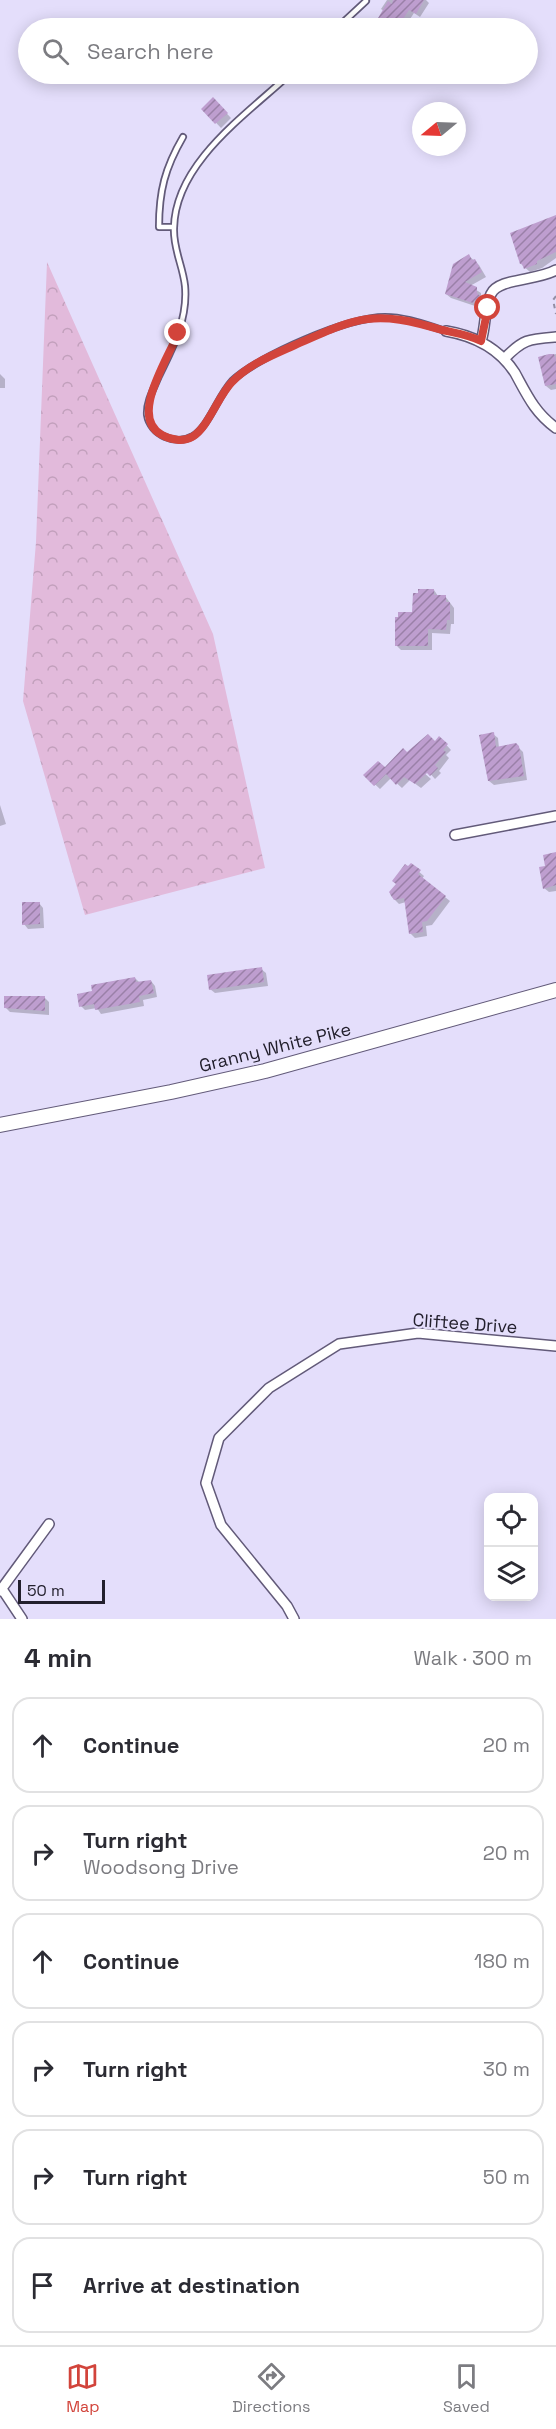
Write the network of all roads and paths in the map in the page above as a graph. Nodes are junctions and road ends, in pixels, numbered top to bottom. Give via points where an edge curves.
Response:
1 (366, 2) dead end
2 (348, 18) edge
3 (280, 84) edge
4 (183, 137) dead end
5 (174, 227) junction
6 (556, 270) edge
7 (556, 296) edge
8 (556, 314) edge
9 (446, 331) joint
10 (556, 337) edge
11 (481, 341) junction
12 (504, 359) junction
13 (556, 428) edge
14 (556, 816) edge
15 (455, 835) dead end
16 (556, 990) edge
17 (0, 1125) edge
18 (556, 1346) edge
19 (49, 1524) dead end
20 (1, 1590) edge
21 (22, 1619) edge
22 (294, 1619) edge

1 - 2 lane
3 - 5 lane via 196,164 180,195
4 - 5 lane via 164,176 159,204 159,227
5 - 9 lane via 185,284 185,307 147,412 151,426 163,436 180,440 195,435 225,390 246,369 342,324 392,317
6 - 11 street via 494,289
7 - 8 path
9 - 11 street
10 - 12 street via 526,340
11 - 12 street
12 - 13 street via 533,407
14 - 15 street
16 - 17 main road, Granny White Pike via 265,1071
18 - 22 street, Cliftee Drive via 418,1333 339,1344 269,1388 219,1438 206,1483 221,1525
19 - 20 street
20 - 21 street

